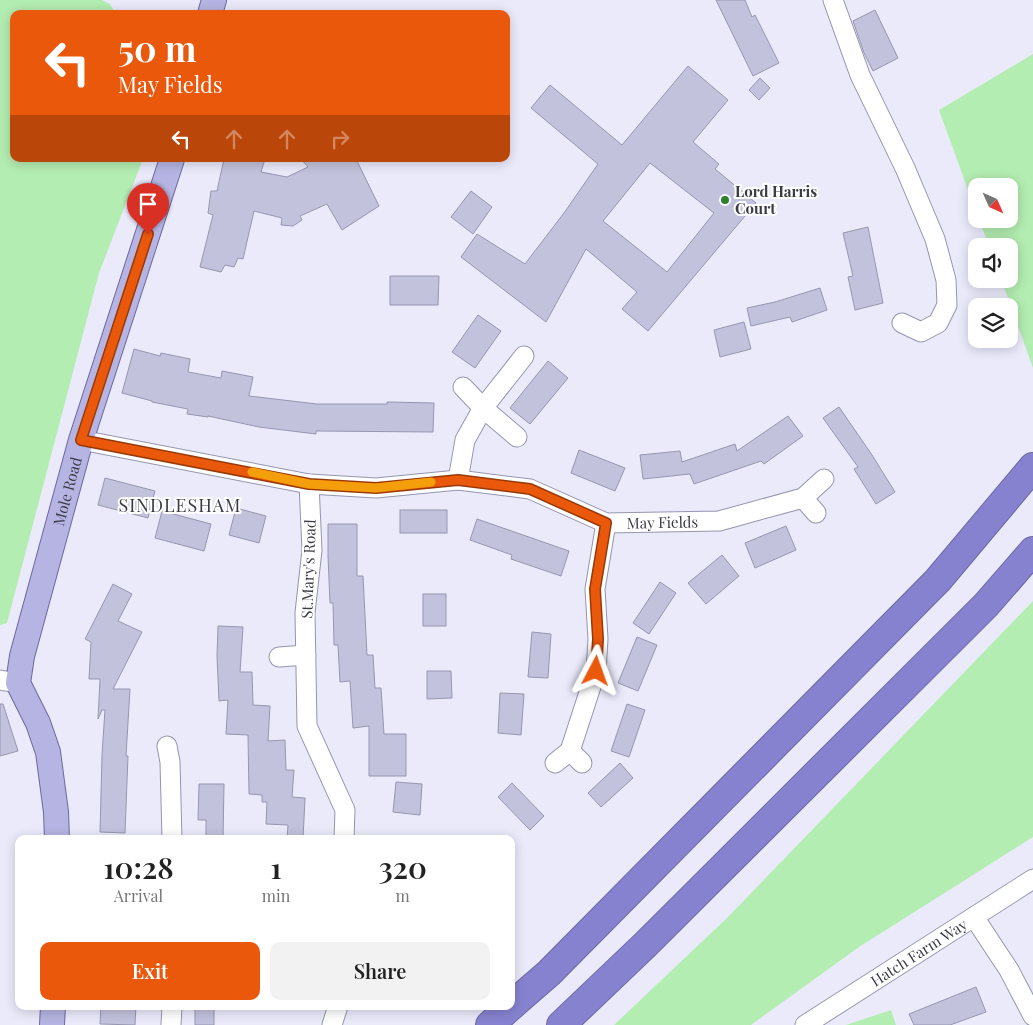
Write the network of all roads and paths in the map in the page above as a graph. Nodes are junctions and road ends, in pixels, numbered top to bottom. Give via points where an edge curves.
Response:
1 (832, 0) edge
2 (171, 162) edge
3 (902, 323) dead end
4 (524, 356) dead end
5 (463, 387) dead end
6 (483, 408) junction
7 (517, 437) dead end
8 (81, 440) junction
9 (1033, 467) edge
10 (824, 479) dead end
11 (458, 480) junction
12 (309, 484) junction
13 (803, 498) junction
14 (816, 513) dead end
15 (606, 523) junction
16 (1033, 551) edge
17 (306, 655) junction
18 (279, 658) dead end
19 (9, 681) edge
20 (175, 756) dead end
21 (554, 763) dead end
22 (57, 835) edge
23 (172, 835) edge
24 (344, 835) edge
25 (1033, 879) edge
26 (974, 918) junction
27 (515, 1003) edge
28 (53, 1010) edge
29 (172, 1010) edge
30 (337, 1010) edge
31 (507, 1010) edge
32 (1033, 1016) edge
33 (52, 1025) edge
34 (171, 1025) edge
35 (332, 1025) edge
36 (490, 1025) edge
37 (561, 1025) edge
38 (805, 1025) edge

1 - 3 street via 860,75 935,239 946,280 947,305 938,323 922,332
2 - 8 main road, Mole Road
4 - 6 street
5 - 6 street
6 - 7 street
6 - 11 street via 465,440
8 - 12 street, May Fields
8 - 19 main road, Mole Road via 22,656
9 - 27 highway via 938,580 549,973
10 - 13 street, May Fields
11 - 12 street, May Fields via 376,488
11 - 15 street, May Fields via 530,489
12 - 17 street, St.Mary's Road via 312,550 305,613
13 - 14 street
13 - 15 street, May Fields via 719,521
15 - 21 street via 595,589 596,671 576,757
16 - 37 highway via 986,605
17 - 18 street
17 - 24 street, St.Mary's Road via 307,726 345,810
19 - 22 main road via 38,723 48,752
20 - 23 street
25 - 26 street, Hatch Farm Way
26 - 32 street via 1009,970
26 - 38 street, Hatch Farm Way
28 - 33 main road
29 - 34 street
30 - 35 street
31 - 36 highway

